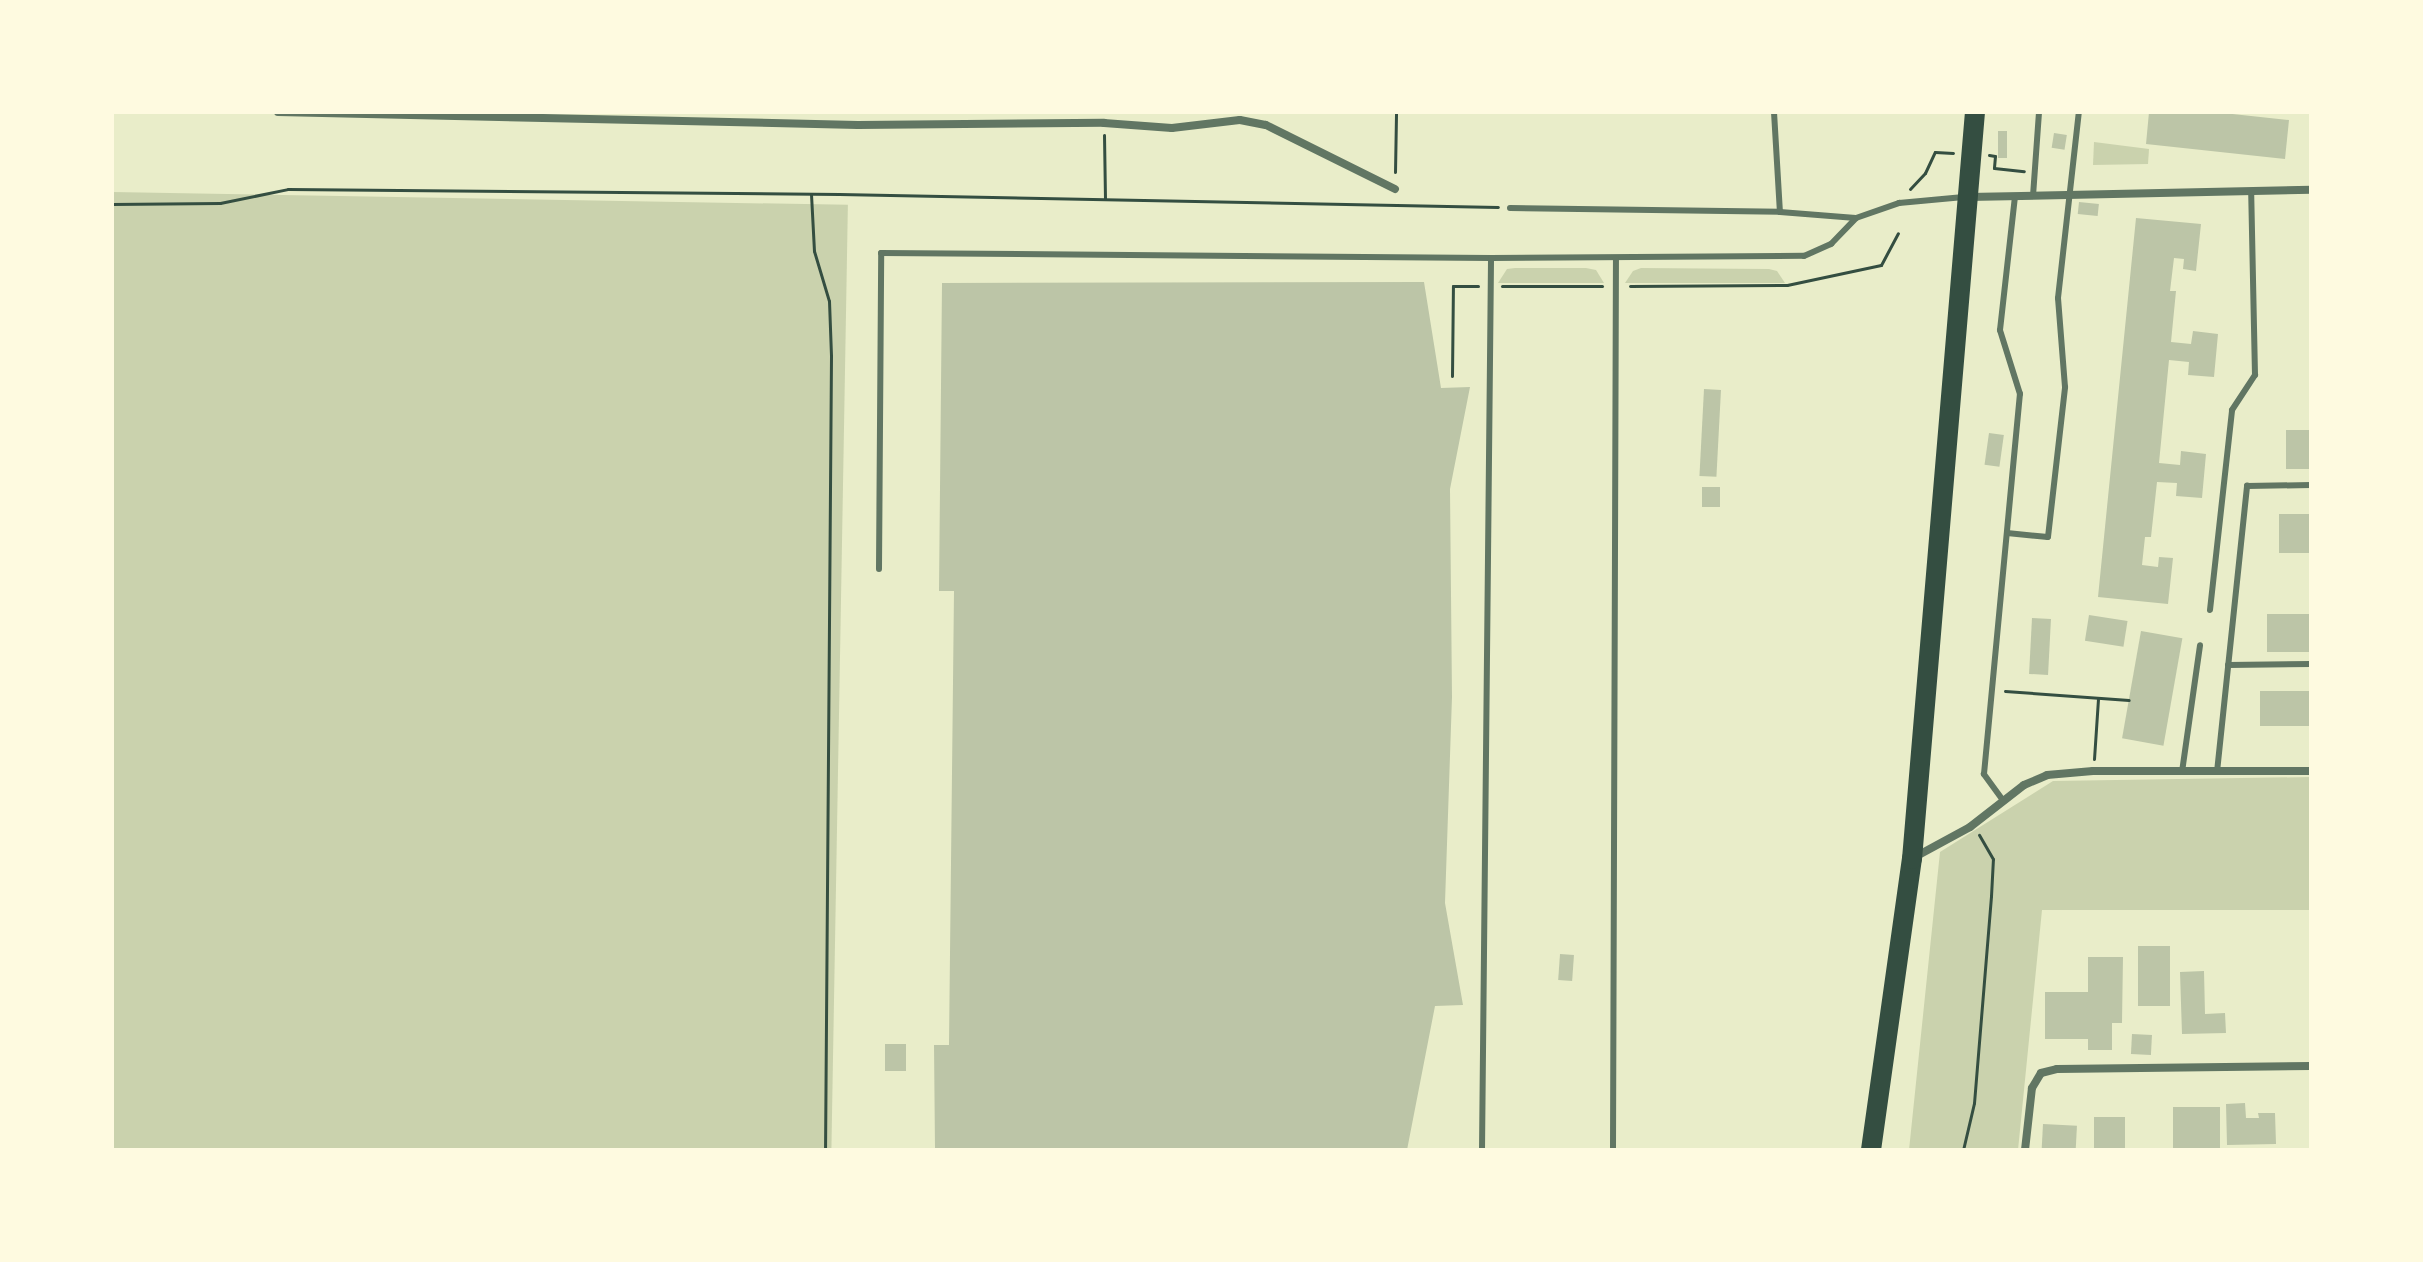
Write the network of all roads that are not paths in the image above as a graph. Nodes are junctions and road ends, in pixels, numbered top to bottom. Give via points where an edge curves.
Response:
1 (278, 112) edge
2 (1104, 112) edge
3 (1774, 112) edge
4 (1975, 112) edge
5 (2039, 112) edge
6 (2079, 112) edge
7 (1104, 123) junction
8 (1395, 189) road end
9 (2311, 190) edge
10 (2251, 191) junction
11 (2071, 195) junction
12 (2033, 196) junction
13 (1968, 197) junction
14 (2015, 197) junction
15 (1510, 208) road end
16 (1780, 212) junction
17 (1856, 218) junction
18 (1491, 258) junction
19 (1616, 258) junction
20 (2311, 485) edge
21 (2007, 533) junction
22 (879, 569) dead end
23 (2210, 610) dead end
24 (2200, 645) dead end
25 (2311, 664) edge
26 (2228, 665) junction
27 (2311, 771) edge
28 (2182, 772) junction
29 (2217, 772) junction
30 (2002, 799) junction
31 (1912, 859) junction
32 (2311, 1066) edge
33 (1482, 1150) edge
34 (1613, 1150) edge
35 (1871, 1150) edge
36 (2025, 1150) edge

1 - 7 street via 858,125
2 - 7 street
3 - 16 lane
4 - 13 highway
5 - 12 lane
6 - 11 lane
7 - 8 street via 1172,128 1240,120 1266,125
9 - 10 street
10 - 11 street
10 - 23 lane via 2255,375 2232,410
11 - 12 street
11 - 21 lane via 2058,298 2065,387 2048,537
12 - 14 street
13 - 14 street
13 - 17 lane via 1899,203
13 - 31 highway
14 - 21 lane via 2000,330 2020,394
15 - 16 lane
16 - 17 lane
17 - 19 lane via 1831,244 1804,256
18 - 19 lane
18 - 22 lane via 881,253
18 - 33 lane
19 - 34 lane
20 - 26 lane via 2247,486
21 - 30 lane via 1984,774
24 - 28 lane
25 - 26 lane
26 - 29 lane
27 - 29 street
28 - 29 street
28 - 30 street via 2047,775
30 - 31 street via 1970,827
31 - 35 highway
32 - 36 street via 2041,1073 2032,1088

